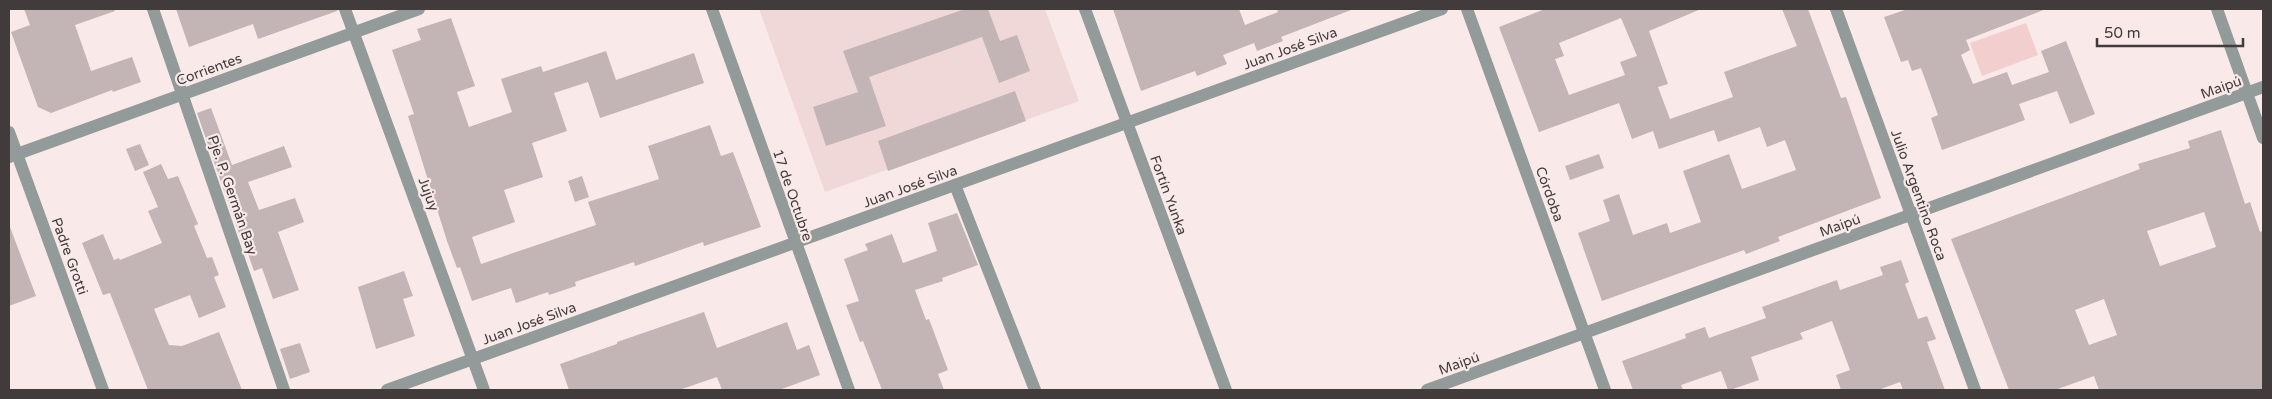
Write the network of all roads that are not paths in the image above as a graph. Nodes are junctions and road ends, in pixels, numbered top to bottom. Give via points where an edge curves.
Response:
1 (153, 9) edge
2 (345, 9) edge
3 (419, 9) edge
4 (712, 9) edge
5 (1086, 9) edge
6 (1442, 9) edge
7 (1467, 9) edge
8 (1836, 9) edge
9 (2216, 9) edge
10 (354, 33) junction
11 (2263, 87) edge
12 (2247, 93) junction
13 (182, 95) junction
14 (1126, 123) junction
15 (9, 132) edge
16 (2263, 138) edge
17 (13, 156) edge
18 (955, 185) junction
19 (1910, 215) junction
20 (794, 243) junction
21 (1584, 333) junction
22 (473, 359) junction
23 (103, 390) edge
24 (284, 390) edge
25 (387, 390) edge
26 (484, 390) edge
27 (849, 390) edge
28 (1035, 390) edge
29 (1226, 390) edge
30 (1427, 390) edge
31 (1606, 390) edge
32 (1974, 390) edge

1 - 13 street, Pje. P. Germán Bay
2 - 10 street, Jujuy
3 - 10 street, Corrientes
4 - 20 street, 17 de Octubre
5 - 14 street, Fortín Yunka
6 - 14 street, Juan José Silva
7 - 21 street, Córdoba
8 - 19 street, Julio Argentino Roca
9 - 12 street
10 - 13 street, Corrientes
10 - 22 street, Jujuy
11 - 12 street, Maipú
12 - 16 street
12 - 19 street, Maipú
13 - 17 street, Corrientes
13 - 24 street, Pje. P. Germán Bay
14 - 18 street, Juan José Silva
14 - 29 street, Fortín Yunka
15 - 17 street, Padre Grotti
17 - 23 street, Padre Grotti
18 - 20 street, Juan José Silva
18 - 28 street
19 - 21 street, Maipú
19 - 32 street, Julio Argentino Roca
20 - 22 street, Juan José Silva
20 - 27 street, 17 de Octubre
21 - 30 street, Maipú
21 - 31 street, Córdoba
22 - 25 street, Juan José Silva
22 - 26 street, Jujuy

